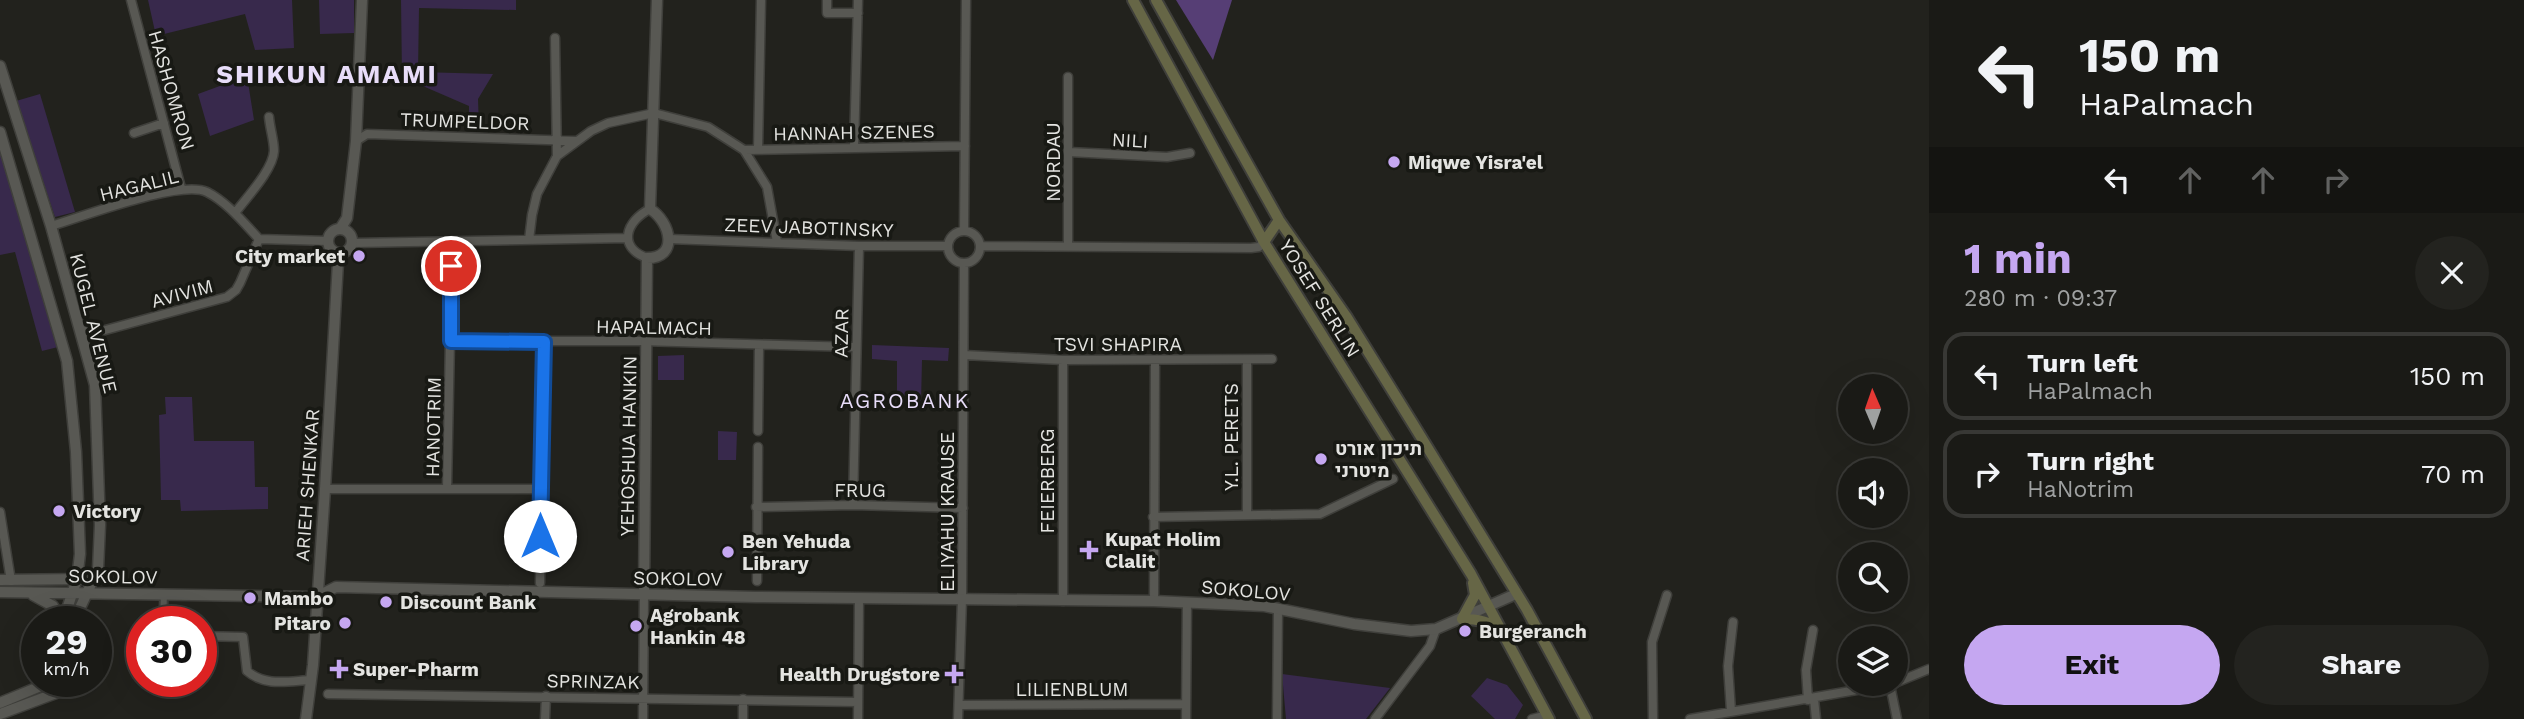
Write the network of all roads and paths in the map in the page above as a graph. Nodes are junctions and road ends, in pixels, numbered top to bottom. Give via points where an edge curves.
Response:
1 (131, 0) edge
2 (362, 0) edge
3 (657, 0) edge
4 (761, 0) edge
5 (827, 0) edge
6 (858, 0) edge
7 (966, 0) edge
8 (975, 0) edge
9 (1133, 0) edge
10 (1156, 0) edge
11 (858, 13) junction
12 (555, 38) dead end
13 (0, 66) edge
14 (1069, 77) dead end
15 (654, 113) junction
16 (269, 117) dead end
17 (164, 122) junction
18 (0, 132) edge
19 (134, 132) dead end
20 (556, 140) junction
21 (356, 141) junction
22 (576, 141) junction
23 (965, 146) junction
24 (854, 147) junction
25 (744, 150) junction
26 (758, 150) junction
27 (1069, 152) junction
28 (1190, 153) dead end
29 (557, 156) junction
30 (181, 188) junction
31 (650, 209) junction
32 (235, 213) junction
33 (1279, 220) junction
34 (51, 226) junction
35 (340, 229) junction
36 (964, 230) junction
37 (628, 238) junction
38 (259, 239) junction
39 (669, 239) junction
40 (530, 240) junction
41 (328, 241) junction
42 (452, 241) junction
43 (777, 242) junction
44 (1264, 242) junction
45 (353, 243) junction
46 (859, 246) junction
47 (948, 246) junction
48 (981, 246) junction
49 (1068, 246) junction
50 (1251, 248) junction
51 (335, 253) junction
52 (648, 258) junction
53 (1277, 262) junction
54 (964, 263) junction
55 (80, 329) junction
56 (451, 341) junction
57 (647, 341) junction
58 (544, 342) junction
59 (759, 346) junction
60 (856, 347) junction
61 (964, 355) junction
62 (1272, 359) dead end
63 (1063, 360) junction
64 (1155, 360) junction
65 (1247, 360) junction
66 (758, 431) dead end
67 (758, 447) dead end
68 (1393, 479) dead end
69 (447, 488) junction
70 (326, 489) junction
71 (541, 489) junction
72 (853, 505) junction
73 (756, 507) junction
74 (962, 508) junction
75 (0, 512) edge
76 (1247, 514) junction
77 (1153, 517) junction
78 (1471, 574) junction
79 (77, 579) junction
80 (94, 579) junction
81 (5, 581) edge
82 (757, 581) dead end
83 (540, 583) dead end
84 (0, 592) edge
85 (29, 593) junction
86 (73, 593) junction
87 (85, 593) junction
88 (164, 594) junction
89 (1516, 594) junction
90 (644, 595) junction
91 (1667, 595) dead end
92 (316, 597) junction
93 (859, 598) junction
94 (962, 599) junction
95 (1063, 601) junction
96 (1154, 601) junction
97 (1187, 602) junction
98 (53, 606) edge
99 (68, 606) edge
100 (80, 606) edge
101 (164, 606) edge
102 (1490, 607) junction
103 (1278, 608) junction
104 (1462, 619) junction
105 (1733, 622) dead end
106 (1436, 629) junction
107 (1813, 630) dead end
108 (1504, 633) junction
109 (217, 636) edge
110 (1929, 669) edge
111 (1908, 678) edge
112 (311, 680) junction
113 (21, 694) edge
114 (328, 694) dead end
115 (1838, 694) edge
116 (545, 696) junction
117 (1894, 696) edge
118 (46, 697) edge
119 (643, 697) junction
120 (743, 699) junction
121 (1811, 699) junction
122 (858, 702) junction
123 (0, 703) edge
124 (1186, 704) junction
125 (959, 705) junction
126 (1731, 712) junction
127 (0, 714) edge
128 (306, 719) edge
129 (545, 719) edge
130 (643, 719) edge
131 (743, 719) edge
132 (858, 719) edge
133 (958, 719) edge
134 (1186, 719) edge
135 (1277, 719) edge
136 (1375, 719) edge
137 (1532, 719) edge
138 (1547, 719) edge
139 (1586, 719) edge
140 (1653, 719) edge
141 (1690, 719) edge
142 (1816, 719) edge
143 (1897, 719) edge

1 - 17 street, HASHOMRON
2 - 21 street
3 - 15 street
4 - 26 street
5 - 11 street via 827,13
6 - 11 street
7 - 8 street
7 - 23 street
9 - 44 main road, YOSEF SERLIN
10 - 33 main road, YOSEF SERLIN
11 - 24 street
12 - 20 street
13 - 34 street, KUGEL AVENUE
14 - 27 street, NORDAU
15 - 22 street via 608,123
15 - 25 street via 709,127
15 - 31 street
16 - 32 street via 273,157
17 - 19 street
17 - 30 street, HASHOMRON
18 - 79 street, KUGEL AVENUE via 66,361 76,452
20 - 21 street, TRUMPELDOR via 367,134
20 - 22 street, TRUMPELDOR
20 - 29 street
21 - 35 street via 347,218
22 - 29 street
23 - 24 street, HANNAH SZENES
23 - 36 street
24 - 26 street, HANNAH SZENES
25 - 26 street, HANNAH SZENES
25 - 43 street via 767,187
27 - 28 street, NILI via 1167,157
27 - 49 street, NORDAU
29 - 40 street via 537,194
30 - 32 street, HAGALIL via 209,192
30 - 34 street, HAGALIL
31 - 37 street via 632,223
31 - 39 street via 664,221
32 - 38 street, HAGALIL
33 - 44 main road
33 - 89 main road, YOSEF SERLIN via 1346,316
34 - 55 street, KUGEL AVENUE
35 - 41 street via 330,234
35 - 45 street via 349,233
36 - 47 street via 955,233
36 - 48 street via 978,237
37 - 40 street
37 - 52 street via 634,250
38 - 41 street
38 - 55 street, AVIVIM via 240,283 227,296 98,332
39 - 43 street, ZEEV JABOTINSKY
39 - 52 street via 659,255
40 - 42 street
41 - 51 street
42 - 45 street
42 - 56 street, HANOTRIM
43 - 46 street, ZEEV JABOTINSKY
44 - 50 street
44 - 53 main road, YOSEF SERLIN
45 - 51 street via 347,252
46 - 47 street, ZEEV JABOTINSKY
46 - 60 street, AZAR
47 - 54 street via 951,256
48 - 49 street
48 - 54 street via 978,256
49 - 50 street
50 - 53 street
51 - 70 street, ARIEH SHENKAR
52 - 57 street, YEHOSHUA HANKIN
53 - 78 main road, YOSEF SERLIN
54 - 61 street, ELIYAHU KRAUSE
55 - 80 street, KUGEL AVENUE via 95,385 99,428 100,525
56 - 58 street, HAPALMACH
56 - 69 street, HANOTRIM
57 - 58 street, HAPALMACH
57 - 59 street, HAPALMACH
57 - 90 street, YEHOSHUA HANKIN
58 - 71 street
59 - 60 street, HAPALMACH
59 - 66 street
60 - 72 street, AZAR
61 - 63 street, TSVI SHAPIRA
61 - 74 street, ELIYAHU KRAUSE
62 - 65 street, TSVI SHAPIRA
63 - 64 street, TSVI SHAPIRA
63 - 95 street, FEIERBERG
64 - 65 street, TSVI SHAPIRA
64 - 77 street
65 - 76 street, Y.L. PERETS
67 - 73 street
68 - 76 street via 1320,514
69 - 70 street
69 - 71 street
70 - 92 street, ARIEH SHENKAR
71 - 83 street
72 - 73 street, FRUG
72 - 74 street, FRUG
73 - 82 street
74 - 94 street, ELIYAHU KRAUSE
75 - 81 street
76 - 77 street
77 - 96 street
78 - 102 main road, YOSEF SERLIN
78 - 104 main road via 1475,595
79 - 80 street, SOKOLOV
79 - 81 street, SOKOLOV
79 - 86 street, KUGEL AVENUE
80 - 87 street, KUGEL AVENUE
84 - 85 street, SOKOLOV
85 - 86 street, SOKOLOV
85 - 98 street
86 - 87 street, SOKOLOV
86 - 99 street, KUGEL AVENUE
87 - 88 street, SOKOLOV
87 - 100 street, KUGEL AVENUE
88 - 92 street, SOKOLOV
88 - 101 street
89 - 102 street, SOKOLOV
89 - 139 main road, YOSEF SERLIN
90 - 92 street, SOKOLOV via 336,587
90 - 93 street, SOKOLOV
90 - 119 street, YEHOSHUA HANKIN
91 - 140 street via 1652,642
92 - 112 street, ARIEH SHENKAR
93 - 94 street, SOKOLOV
93 - 122 street
94 - 95 street, SOKOLOV
94 - 125 street, ELIYAHU KRAUSE
95 - 96 street, SOKOLOV
96 - 97 street, SOKOLOV
97 - 103 street, SOKOLOV
97 - 124 street
102 - 104 street, SOKOLOV
102 - 108 main road, YOSEF SERLIN
103 - 106 street, SOKOLOV via 1365,625
103 - 135 street
104 - 106 street, SOKOLOV
104 - 108 main road via 1493,624
105 - 126 street via 1728,666
106 - 136 street via 1430,646
107 - 121 street via 1806,670
108 - 138 main road, YOSEF SERLIN
109 - 112 street via 243,637 245,666 251,675 265,681
110 - 111 street
112 - 128 street, ARIEH SHENKAR
113 - 123 street
114 - 116 street, SPRINZAK
115 - 121 street
116 - 119 street, SPRINZAK
116 - 129 street
117 - 143 street
118 - 127 street
119 - 120 street, SPRINZAK
119 - 130 street, YEHOSHUA HANKIN
120 - 122 street, SPRINZAK
120 - 131 street
121 - 126 street
121 - 142 street
122 - 132 street
124 - 125 street, LILIENBLUM
124 - 134 street
125 - 133 street, ELIYAHU KRAUSE
126 - 141 street
137 - 138 street

